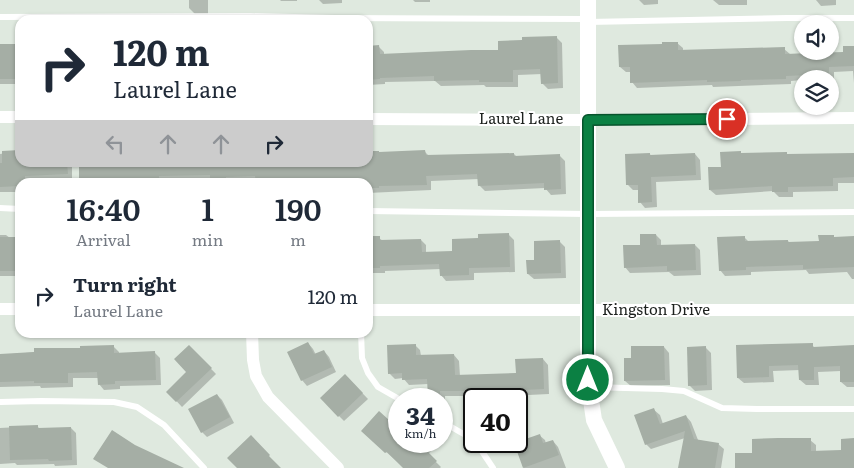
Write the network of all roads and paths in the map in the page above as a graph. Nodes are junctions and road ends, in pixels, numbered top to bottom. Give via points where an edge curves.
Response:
1 (588, 0) edge
2 (0, 17) edge
3 (15, 17) edge
4 (373, 18) edge
5 (854, 18) edge
6 (588, 21) junction
7 (0, 117) edge
8 (15, 117) edge
9 (373, 118) edge
10 (854, 118) edge
11 (588, 120) junction
12 (0, 208) edge
13 (15, 208) edge
14 (373, 211) edge
15 (854, 212) edge
16 (588, 214) junction
17 (0, 309) edge
18 (15, 309) edge
19 (373, 310) edge
20 (588, 310) junction
21 (854, 310) edge
22 (252, 338) edge
23 (361, 338) edge
24 (589, 387) junction
25 (388, 393) edge
26 (0, 402) edge
27 (854, 409) edge
28 (483, 453) edge
29 (204, 468) edge
30 (338, 468) edge
31 (493, 468) edge
32 (617, 468) edge

1 - 6 street
2 - 3 lane
4 - 6 lane
5 - 6 lane
6 - 11 street
7 - 8 street
9 - 11 street, Laurel Lane
10 - 11 street, Laurel Lane
11 - 16 street
12 - 13 lane
14 - 16 lane
15 - 16 lane
16 - 20 street
17 - 18 street
19 - 20 street, Kingston Drive
20 - 21 street, Kingston Drive
20 - 24 street
22 - 30 street via 256,376 268,397
23 - 25 lane via 362,358 368,373 378,387
24 - 27 lane via 684,391 722,408
24 - 32 street via 594,420
26 - 29 lane via 114,402 137,407 164,425
28 - 31 lane

